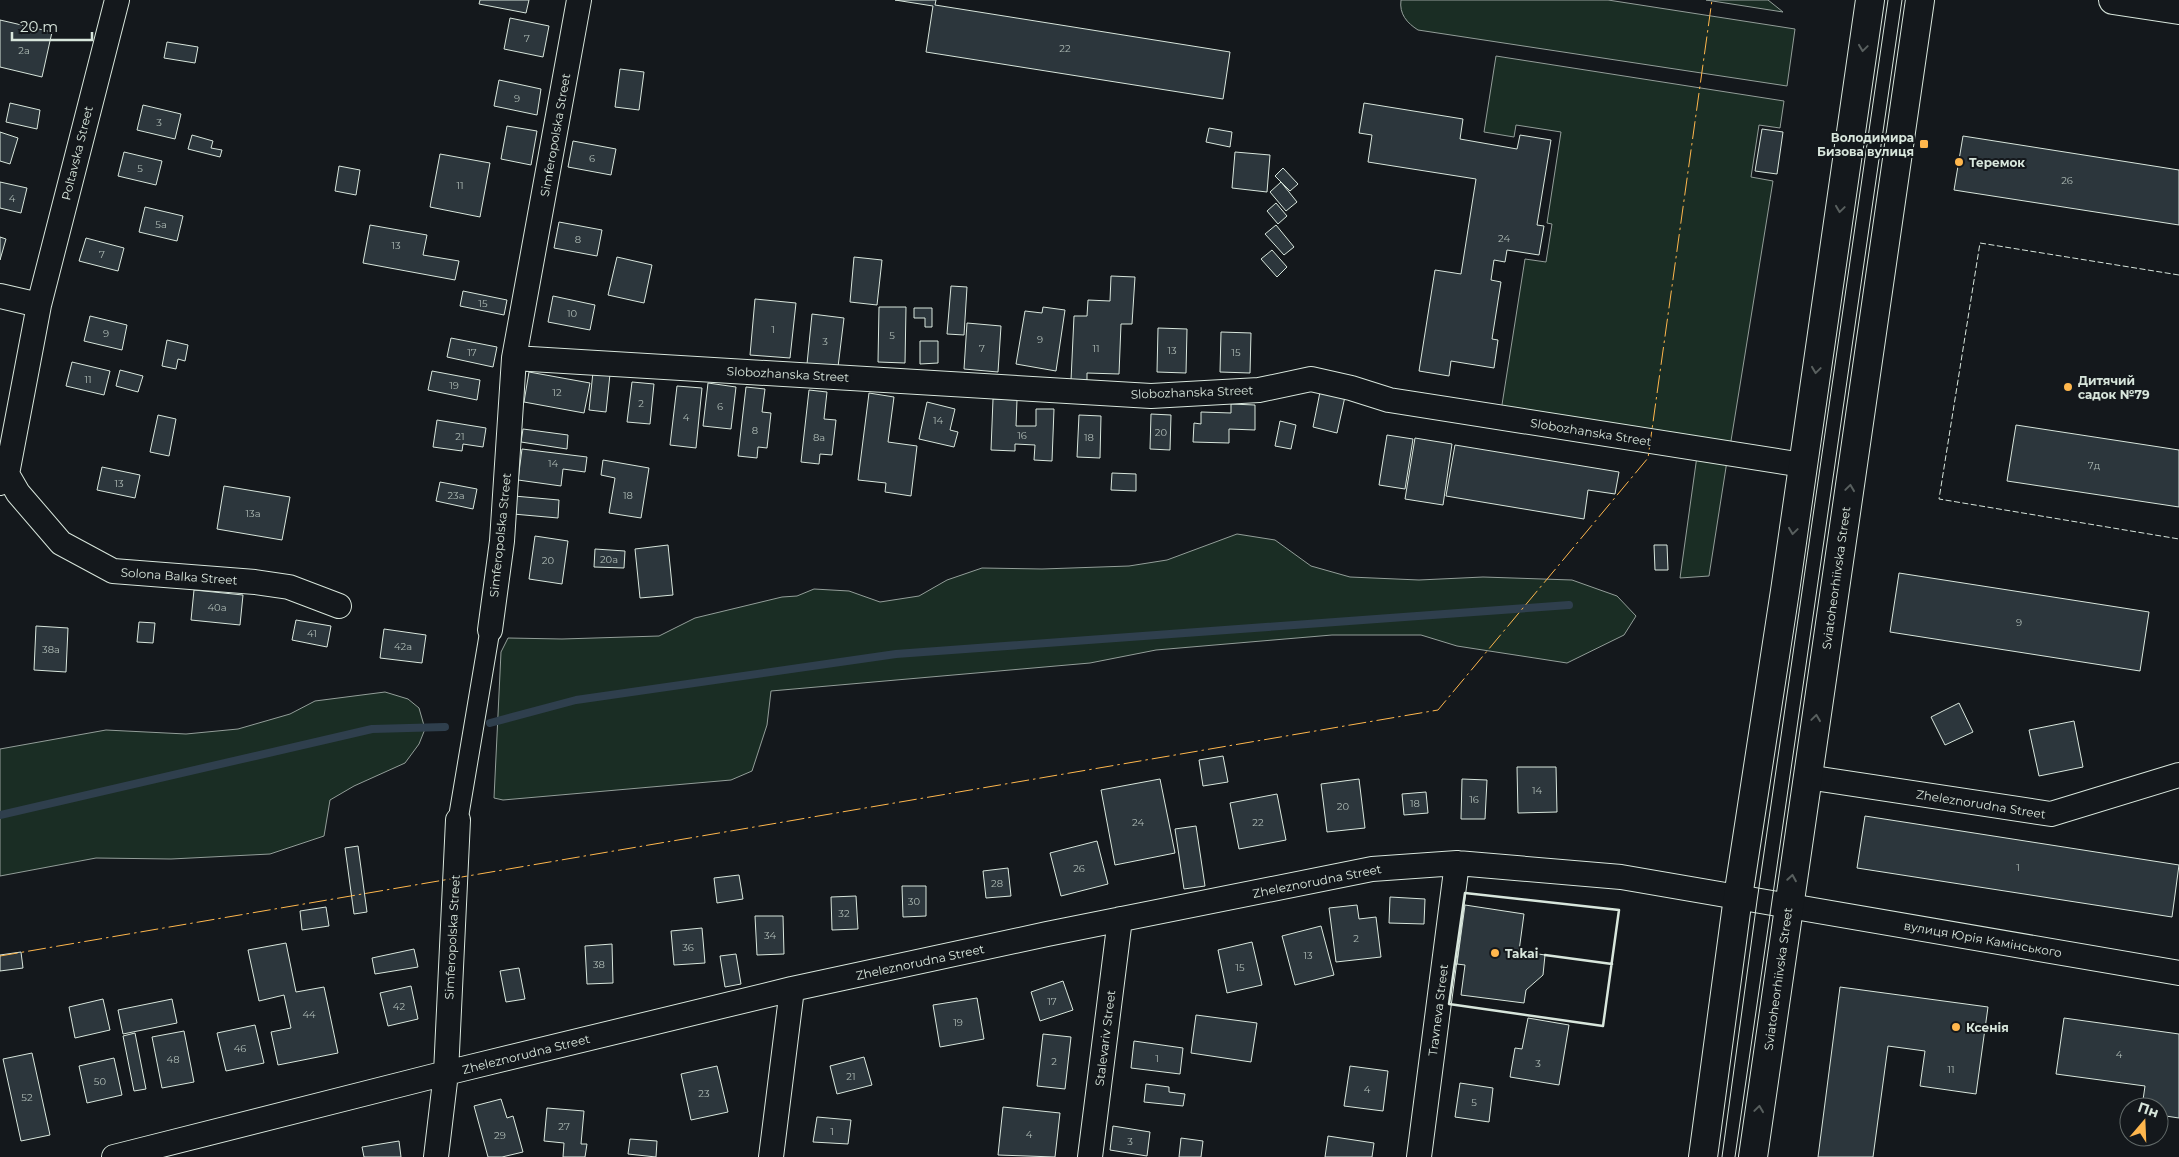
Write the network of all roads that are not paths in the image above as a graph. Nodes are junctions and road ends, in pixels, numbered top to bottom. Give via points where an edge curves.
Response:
1 (117, 0) edge
2 (579, 0) edge
3 (1870, 0) edge
4 (1920, 0) edge
5 (2113, 0) edge
6 (2179, 10) edge
7 (0, 296) edge
8 (39, 305) junction
9 (514, 358) junction
10 (1803, 465) junction
11 (4, 479) edge
12 (339, 606) dead end
13 (490, 630) joint
14 (2179, 775) edge
15 (1808, 777) junction
16 (458, 820) joint
17 (1456, 863) junction
18 (1738, 897) junction
19 (1788, 906) junction
20 (1120, 919) junction
21 (2179, 972) edge
22 (792, 989) junction
23 (446, 1073) junction
24 (114, 1157) edge
25 (436, 1157) edge
26 (771, 1157) edge
27 (1090, 1157) edge
28 (1419, 1157) edge
29 (1703, 1157) edge
30 (1753, 1157) edge

1 - 8 street, Poltavska Street
2 - 9 street, Simferopolska Street
3 -> 10 main road
15 -> 4 main road, Sviatoheorhiivska Street
5 - 6 main road
7 - 8 street
8 - 11 street, Poltavska Street
9 - 10 street, Slobozhanska Street via 1151,396 1259,390 1311,380 1389,400
9 - 13 street, Simferopolska Street via 502,542
10 -> 18 main road
11 - 12 street, Solona Balka Street via 61,543 113,571 280,585
13 - 16 street, Simferopolska Street
14 - 15 street, Zheleznorudna Street via 2051,814
19 -> 15 main road, Sviatoheorhiivska Street
16 - 23 street, Simferopolska Street
17 - 18 street, Zheleznorudna Street via 1621,878
17 - 20 street, Zheleznorudna Street via 1372,869
17 - 28 street, Travneva Street
18 - 19 street, вулиця Юрія Камінського
18 - 29 main road
19 - 21 street, вулиця Юрія Камінського
30 -> 19 main road, Sviatoheorhiivska Street
20 - 22 street, Zheleznorudna Street
20 - 27 street, Stalevariv Street
22 - 23 street, Zheleznorudna Street
22 - 26 street
23 - 24 street, Zheleznorudna Street
23 - 25 street, Simferopolska Street

